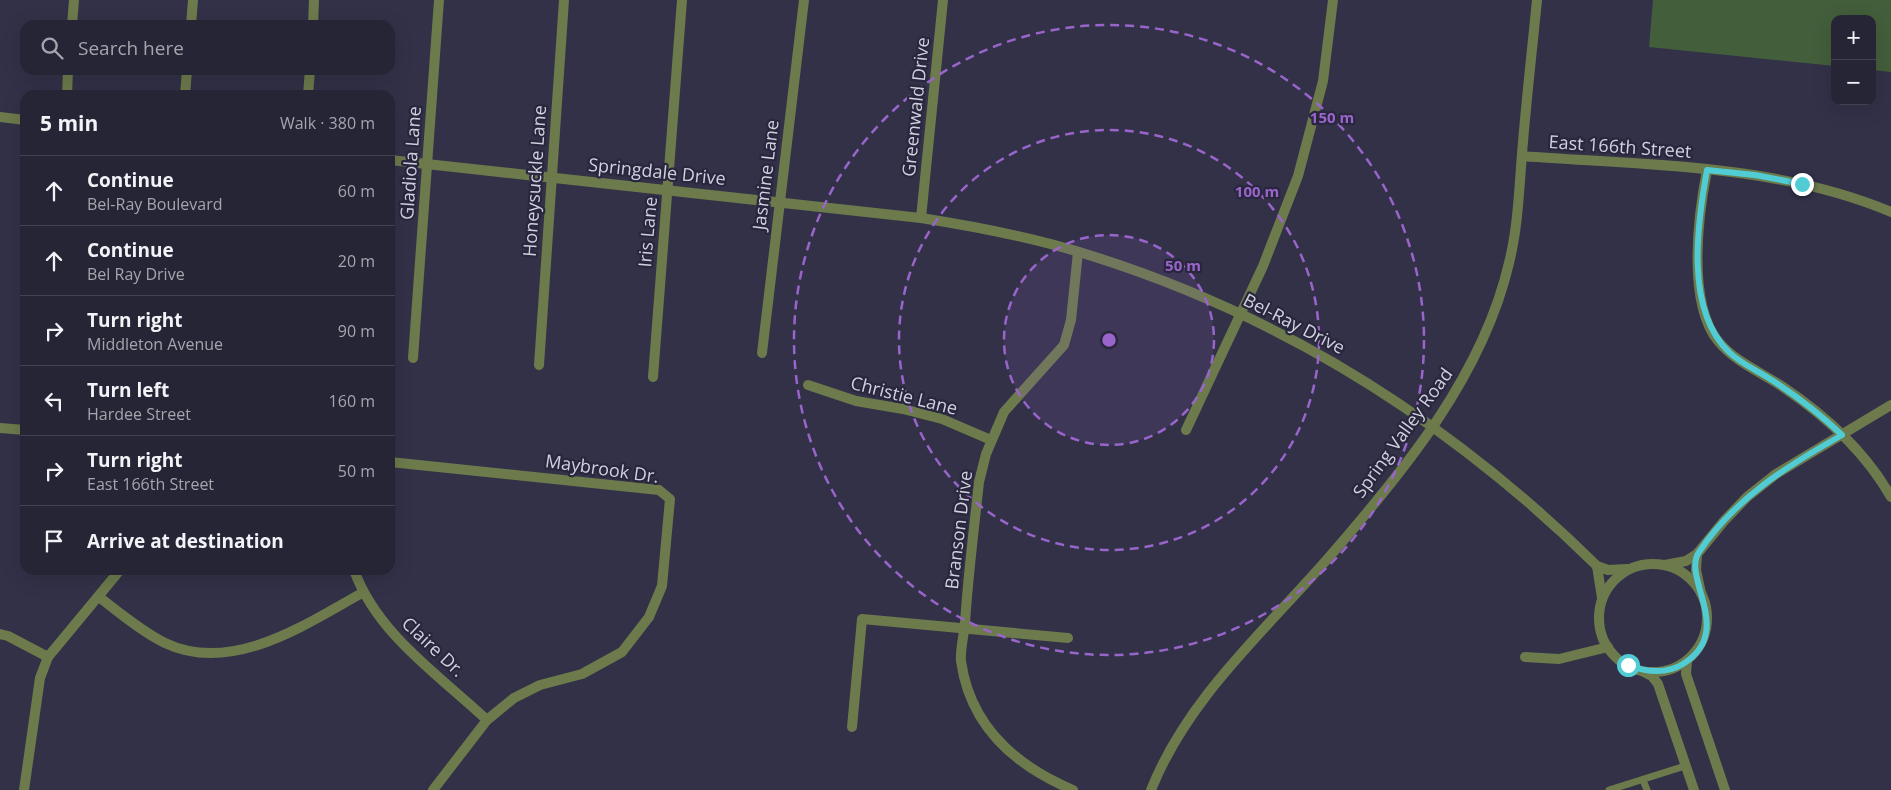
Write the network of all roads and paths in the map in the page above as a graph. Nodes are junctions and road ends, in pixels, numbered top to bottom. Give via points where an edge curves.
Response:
1 (74, 0) edge
2 (193, 0) edge
3 (314, 0) edge
4 (440, 0) edge
5 (564, 0) edge
6 (682, 0) edge
7 (804, 0) edge
8 (944, 0) edge
9 (1333, 0) edge
10 (1537, 0) edge
11 (72, 20) edge
12 (191, 20) edge
13 (313, 20) edge
14 (68, 75) edge
15 (187, 75) edge
16 (310, 75) edge
17 (66, 90) edge
18 (185, 90) edge
19 (308, 90) edge
20 (0, 117) edge
21 (20, 119) edge
22 (1522, 156) junction
23 (395, 161) edge
24 (428, 164) junction
25 (1707, 170) junction
26 (552, 178) junction
27 (668, 190) junction
28 (779, 201) junction
29 (1891, 212) edge
30 (921, 218) junction
31 (1078, 252) junction
32 (1239, 314) junction
33 (762, 353) dead end
34 (414, 358) dead end
35 (539, 365) dead end
36 (653, 377) dead end
37 (808, 385) dead end
38 (1891, 405) edge
39 (1433, 425) junction
40 (0, 428) edge
41 (20, 430) edge
42 (1186, 430) dead end
43 (1842, 435) junction
44 (991, 440) junction
45 (395, 463) edge
46 (1891, 497) edge
47 (1697, 554) junction
48 (1664, 565) junction
49 (1597, 566) junction
50 (1627, 569) junction
51 (116, 575) edge
52 (356, 575) edge
53 (362, 594) junction
54 (1701, 595) junction
55 (99, 597) junction
56 (1602, 598) junction
57 (964, 629) junction
58 (0, 634) edge
59 (1068, 638) dead end
60 (1608, 646) junction
61 (48, 657) junction
62 (1525, 657) dead end
63 (1687, 661) junction
64 (1641, 670) junction
65 (487, 720) junction
66 (852, 727) dead end
67 (1685, 766) junction
68 (1643, 780) junction
69 (24, 790) edge
70 (433, 790) edge
71 (1073, 790) edge
72 (1151, 790) edge
73 (1609, 790) edge
74 (1647, 790) edge
75 (1694, 790) edge
76 (1725, 790) edge

1 - 11 street
2 - 12 street
3 - 13 street
4 - 24 street, Gladiola Lane
5 - 26 street, Honeysuckle Lane
6 - 27 street, Iris Lane
7 - 28 street, Jasmine Lane
8 - 30 street, Greenwald Drive
9 - 32 street via 1323,81 1298,176 1263,266
10 - 22 street, Spring Valley Road
14 - 17 street
15 - 18 street
16 - 19 street
20 - 21 street
22 - 25 street, East 166th Street
22 - 39 street, Spring Valley Road via 1516,233 1501,294 1475,358
23 - 24 street, Springdale Drive
24 - 26 street, Springdale Drive
24 - 34 street, Gladiola Lane
25 - 29 street, East 166th Street via 1802,184
25 - 43 street via 1698,232 1698,268 1702,306 1708,324 1730,353 1797,396
26 - 27 street, Springdale Drive
26 - 35 street, Honeysuckle Lane
27 - 28 street, Springdale Drive
27 - 36 street, Iris Lane
28 - 30 street, Springdale Drive
28 - 33 street, Jasmine Lane
30 - 31 street, Bel-Ray Drive via 987,229
31 - 32 street, Bel-Ray Drive via 1154,277
31 - 44 street, Branson Drive via 1071,320 1064,344 1004,412
32 - 39 street, Bel-Ray Drive via 1360,378
32 - 42 street
37 - 44 street, Christie Lane via 856,402 942,419
38 - 43 street
39 - 49 street, Bel-Ray Drive via 1537,509
39 - 72 street, Spring Valley Road via 1334,552 1217,680 1173,743
40 - 41 street
43 - 46 street via 1864,456
43 - 47 street via 1776,474 1724,520
44 - 57 street, Branson Drive via 979,482
45 - 65 street, Maybrook Dr. via 659,490 670,499 662,586 649,616 622,652 582,674 540,685 514,698
47 - 48 street via 1686,561
47 - 54 street via 1696,570
48 - 50 street via 1649,563
48 - 54 street via 1686,576
49 - 50 street via 1608,570
49 - 56 street
50 - 56 street via 1608,586
51 - 55 street
52 - 53 street, Claire Dr.
53 - 55 street via 265,642 223,652 188,651 166,643 138,627
53 - 65 street, Claire Dr. via 384,624 412,653
54 - 63 street via 1706,615 1704,636 1699,648
55 - 61 street
56 - 60 street via 1599,620
57 - 59 street
57 - 66 street via 862,619
57 - 71 street, Branson Drive via 961,660 970,695 982,721 1000,745 1027,767
58 - 61 street
60 - 62 street via 1559,659
60 - 64 street via 1628,665
61 - 69 street via 40,678
63 - 64 street via 1665,671
63 - 76 street via 1686,674
64 - 67 street via 1658,684
65 - 70 street
67 - 68 lane
67 - 75 street
68 - 73 lane
68 - 74 lane

